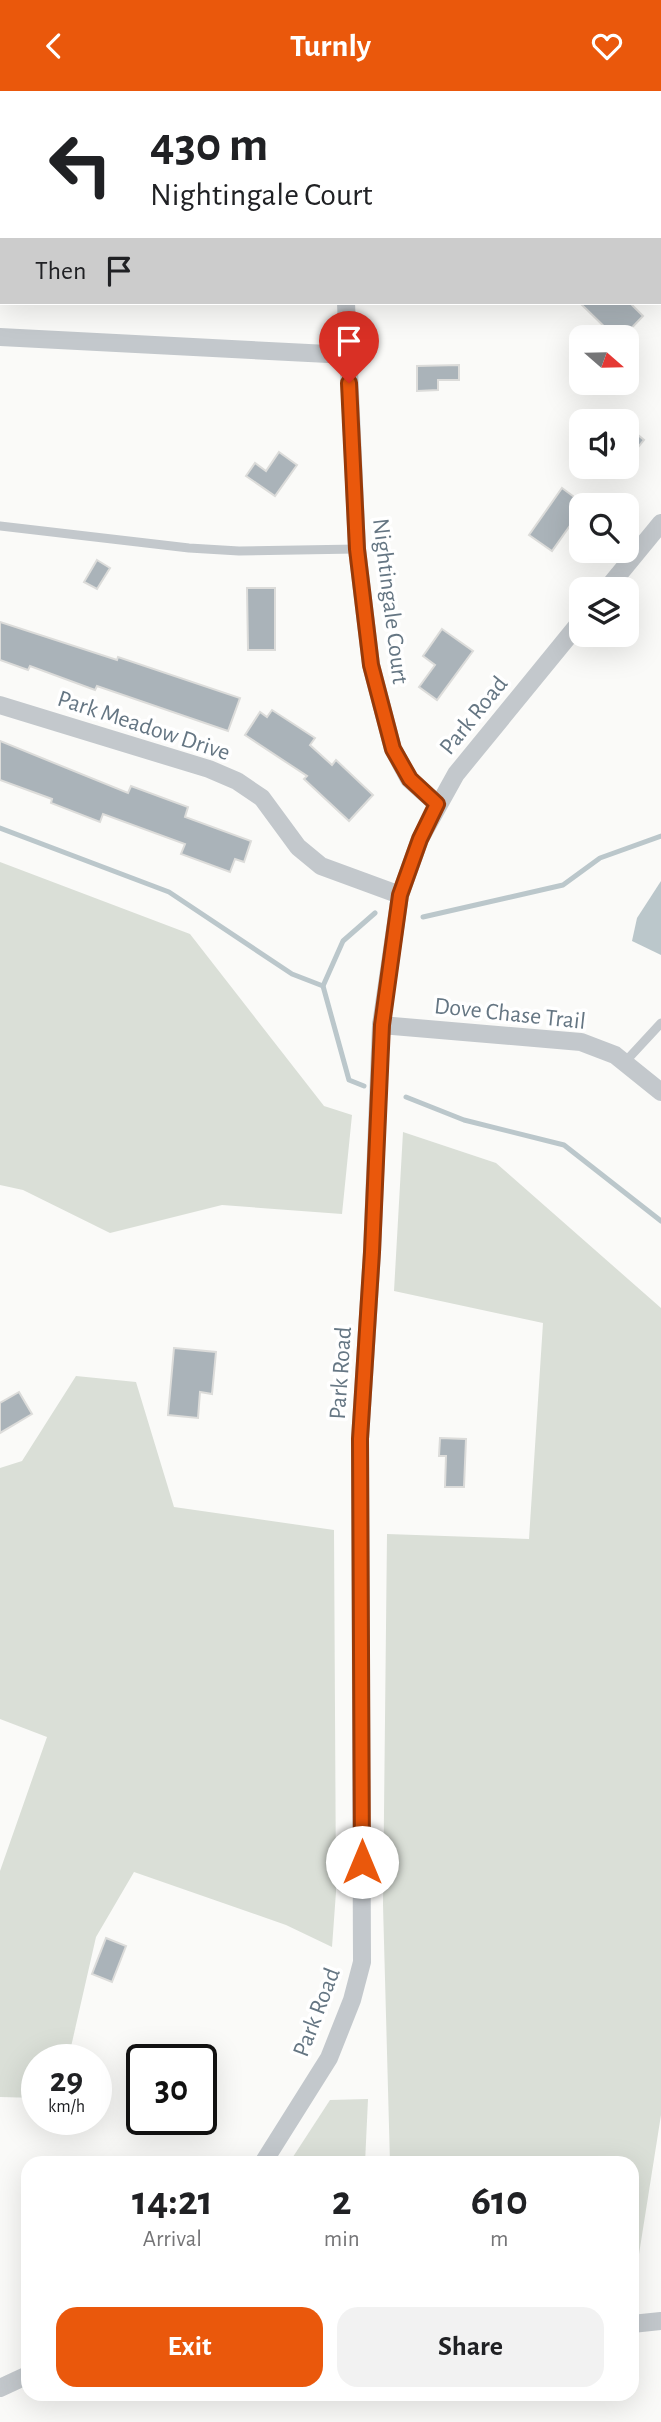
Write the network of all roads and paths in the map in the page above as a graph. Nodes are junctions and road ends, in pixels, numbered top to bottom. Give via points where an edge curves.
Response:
1 (346, 305) edge
2 (0, 337) edge
3 (348, 355) junction
4 (661, 523) edge
5 (0, 526) edge
6 (357, 549) junction
7 (617, 577) edge
8 (569, 636) edge
9 (0, 705) edge
10 (437, 804) junction
11 (400, 895) junction
12 (661, 1023) edge
13 (382, 1025) junction
14 (625, 1062) junction
15 (661, 1092) edge
16 (267, 2156) edge
17 (661, 2321) edge
18 (639, 2323) edge
19 (21, 2378) edge
20 (0, 2388) edge

1 - 3 street, Nightingale Court
2 - 3 street
3 - 6 street, Nightingale Court
4 - 7 street
5 - 6 lane via 189,548
6 - 10 street, Nightingale Court via 371,665 393,749 410,779
8 - 10 street, Park Road via 456,774
9 - 11 street, Park Meadow Drive via 237,781 262,798 298,847 321,866
10 - 11 street, Park Road
11 - 13 street, Park Road
12 - 14 lane
13 - 14 street, Dove Chase Trail via 581,1042
13 - 16 street, Park Road via 360,1439 362,1962 329,2057
14 - 15 street, Dove Chase Trail
17 - 18 street
19 - 20 street

